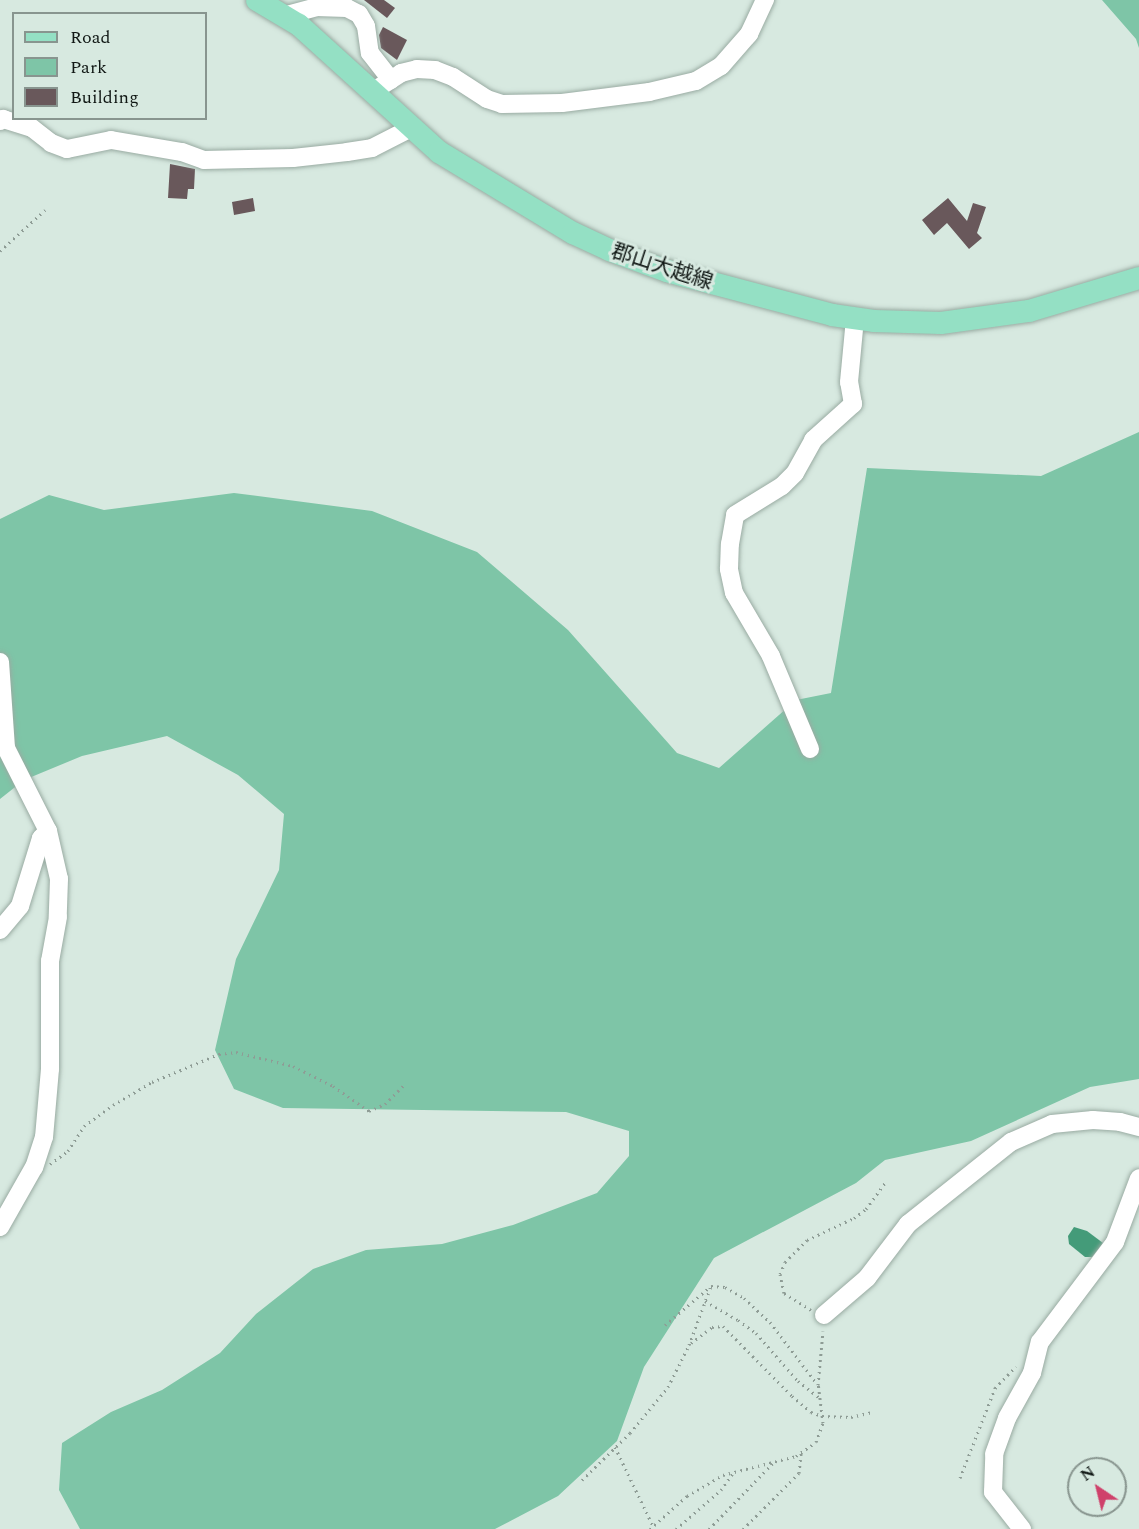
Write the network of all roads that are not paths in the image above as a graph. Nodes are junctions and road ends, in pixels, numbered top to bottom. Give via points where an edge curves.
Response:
1 (257, 0) edge
2 (765, 0) edge
3 (359, 6) edge
4 (287, 15) junction
5 (382, 86) junction
6 (0, 121) edge
7 (411, 128) junction
8 (1139, 278) edge
9 (855, 318) junction
10 (0, 662) edge
11 (810, 749) dead end
12 (48, 831) junction
13 (0, 930) edge
14 (1139, 1127) edge
15 (1139, 1178) edge
16 (0, 1227) edge
17 (824, 1315) road end
18 (1022, 1529) edge

1 - 4 main road, 郡山大越線
2 - 5 street via 749,34 721,66 696,81 649,92 514,105 487,99 465,82 435,70 417,69 401,73
3 - 4 street via 316,7
3 - 5 street
4 - 5 main road, 郡山大越線
5 - 7 main road, 郡山大越線
6 - 7 street via 32,128 51,143 67,149 111,140 182,152 204,160 327,156 372,148
7 - 9 main road, 郡山大越線 via 439,152 573,234 609,250 715,285
8 - 9 main road, 郡山大越線 via 1061,303 998,317 940,323
9 - 11 street via 849,382 853,404 813,440 795,473 782,486 735,515 730,544 729,569 734,593 771,656
10 - 12 street via 6,748
12 - 13 street via 41,838 20,906
12 - 16 street via 59,879 58,917 50,961 49,1103 34,1167
14 - 17 street via 1093,1120 1052,1124 1011,1142 908,1224 867,1278
15 - 18 street via 1115,1242 1040,1342 1032,1372 1007,1418 994,1454 993,1492

